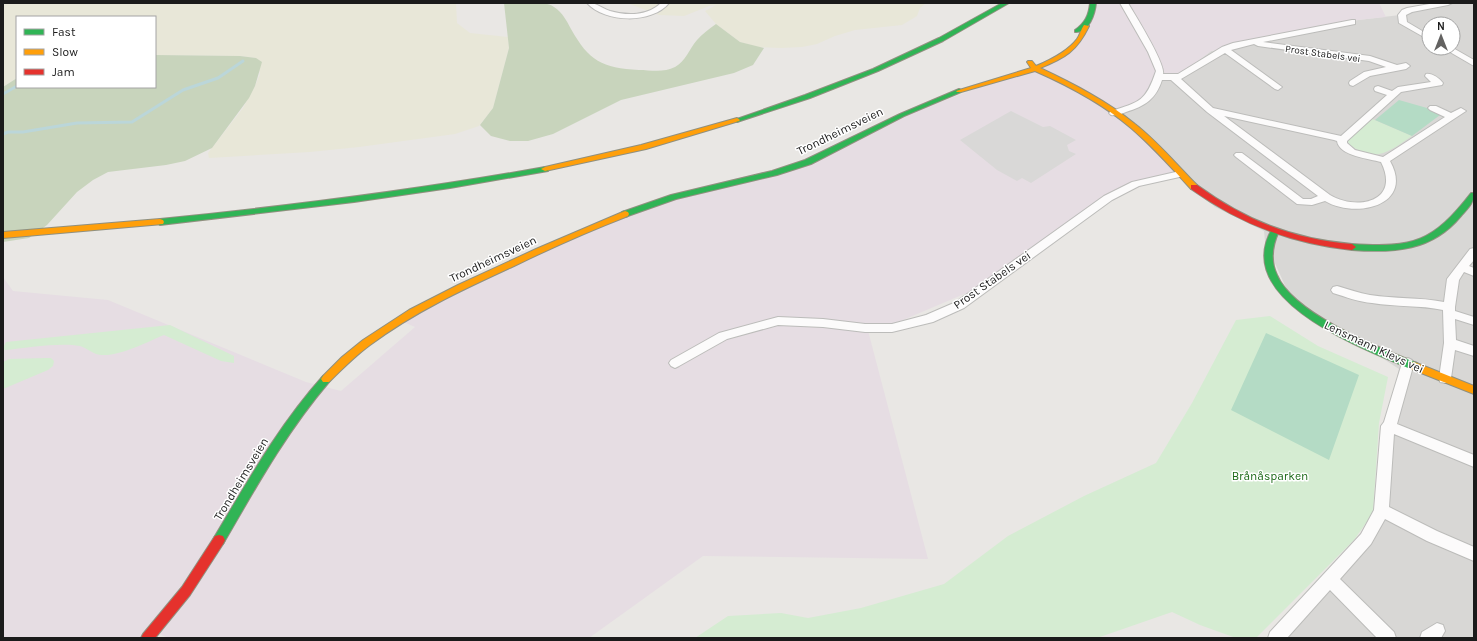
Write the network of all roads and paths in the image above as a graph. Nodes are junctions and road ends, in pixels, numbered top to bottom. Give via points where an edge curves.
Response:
1 (592, 3) edge
2 (665, 3) edge
3 (1006, 3) edge
4 (1093, 3) edge
5 (1124, 3) edge
6 (1448, 3) edge
7 (1352, 22) dead end
8 (1086, 26) junction
9 (1421, 33) edge
10 (1248, 43) junction
11 (1225, 49) junction
12 (1461, 55) edge
13 (1474, 62) edge
14 (1043, 64) junction
15 (1032, 65) junction
16 (1406, 66) dead end
17 (1396, 68) junction
18 (1429, 76) dead end
19 (1158, 77) junction
20 (1174, 78) junction
21 (1066, 83) junction
22 (1353, 83) dead end
23 (1278, 87) dead end
24 (1378, 89) dead end
25 (1394, 94) junction
26 (1433, 108) dead end
27 (1210, 110) junction
28 (1461, 111) dead end
29 (1114, 113) junction
30 (1452, 117) junction
31 (1342, 140) junction
32 (1239, 155) dead end
33 (1385, 160) junction
34 (1180, 174) junction
35 (1474, 195) edge
36 (1326, 197) junction
37 (1275, 231) junction
38 (3, 235) edge
39 (1474, 252) edge
40 (1462, 267) junction
41 (1474, 272) edge
42 (1337, 290) dead end
43 (1449, 310) junction
44 (1474, 321) edge
45 (1450, 343) junction
46 (1474, 351) edge
47 (675, 362) dead end
48 (1408, 363) junction
49 (1445, 378) junction
50 (1474, 390) edge
51 (1388, 426) junction
52 (1474, 461) edge
53 (1381, 510) junction
54 (1474, 554) edge
55 (1330, 580) junction
56 (147, 638) edge
57 (1276, 638) edge
58 (1388, 638) edge

1 - 2 street via 610,14 630,16 651,13
3 - 38 main road via 963,30 931,46 839,86 630,151 538,170 380,197 209,217
4 - 8 main road, Trondheimsveien
5 - 19 street via 1158,63
6 - 9 street via 1410,10 1402,15 1403,22
7 - 10 street, Prost Stabels vei
8 - 14 main road, Trondheimsveien via 1085,35 1079,42 1062,55
8 - 15 main road, Trondheimsveien
10 - 11 street, Prost Stabels vei
10 - 17 street, Prost Stabels vei via 1370,59
11 - 20 street, Prost Stabels vei via 1180,77
11 - 23 street
12 - 13 street
14 - 15 main road, Trondheimsveien
14 - 21 main road
15 - 21 main road
15 - 56 main road, Trondheimsveien via 1003,79 983,83 905,113 797,166 686,194 607,221 441,295 391,324 343,362 301,408 267,456 198,573
16 - 17 street, Prost Stabels vei
17 - 22 street, Prost Stabels vei via 1367,74
18 - 25 street via 1440,83 1398,90
19 - 20 street, Prost Stabels vei
19 - 29 street via 1148,100
20 - 27 street
21 - 29 main road
24 - 25 street
25 - 31 street
26 - 30 street
27 - 31 street via 1308,130
27 - 36 street
28 - 30 street
29 - 34 main road via 1145,136
30 - 33 street
31 - 33 street via 1342,144 1352,152
32 - 36 street via 1300,202 1312,202
33 - 36 street via 1391,178 1390,189 1384,199 1350,206 1336,203
34 - 37 main road via 1220,205
34 - 47 street, Prost Stabels vei via 1136,184 1108,198 960,305 929,319 892,328 778,321 723,336
35 - 37 main road via 1448,226 1425,240 1410,244 1380,248 1346,247
37 - 48 main road, Lensmann Klevs vei via 1268,254 1270,266 1276,280 1293,301 1337,332
39 - 40 street
40 - 41 street
40 - 43 street via 1453,279
42 - 43 street via 1370,299 1424,302
43 - 44 street
43 - 45 street
45 - 46 street
45 - 49 street
48 - 49 main road, Lensmann Klevs vei
48 - 51 street
49 - 50 main road, Lensmann Klevs vei
51 - 52 street
51 - 53 street
53 - 54 street
53 - 55 street via 1366,539
55 - 57 street
55 - 58 street

